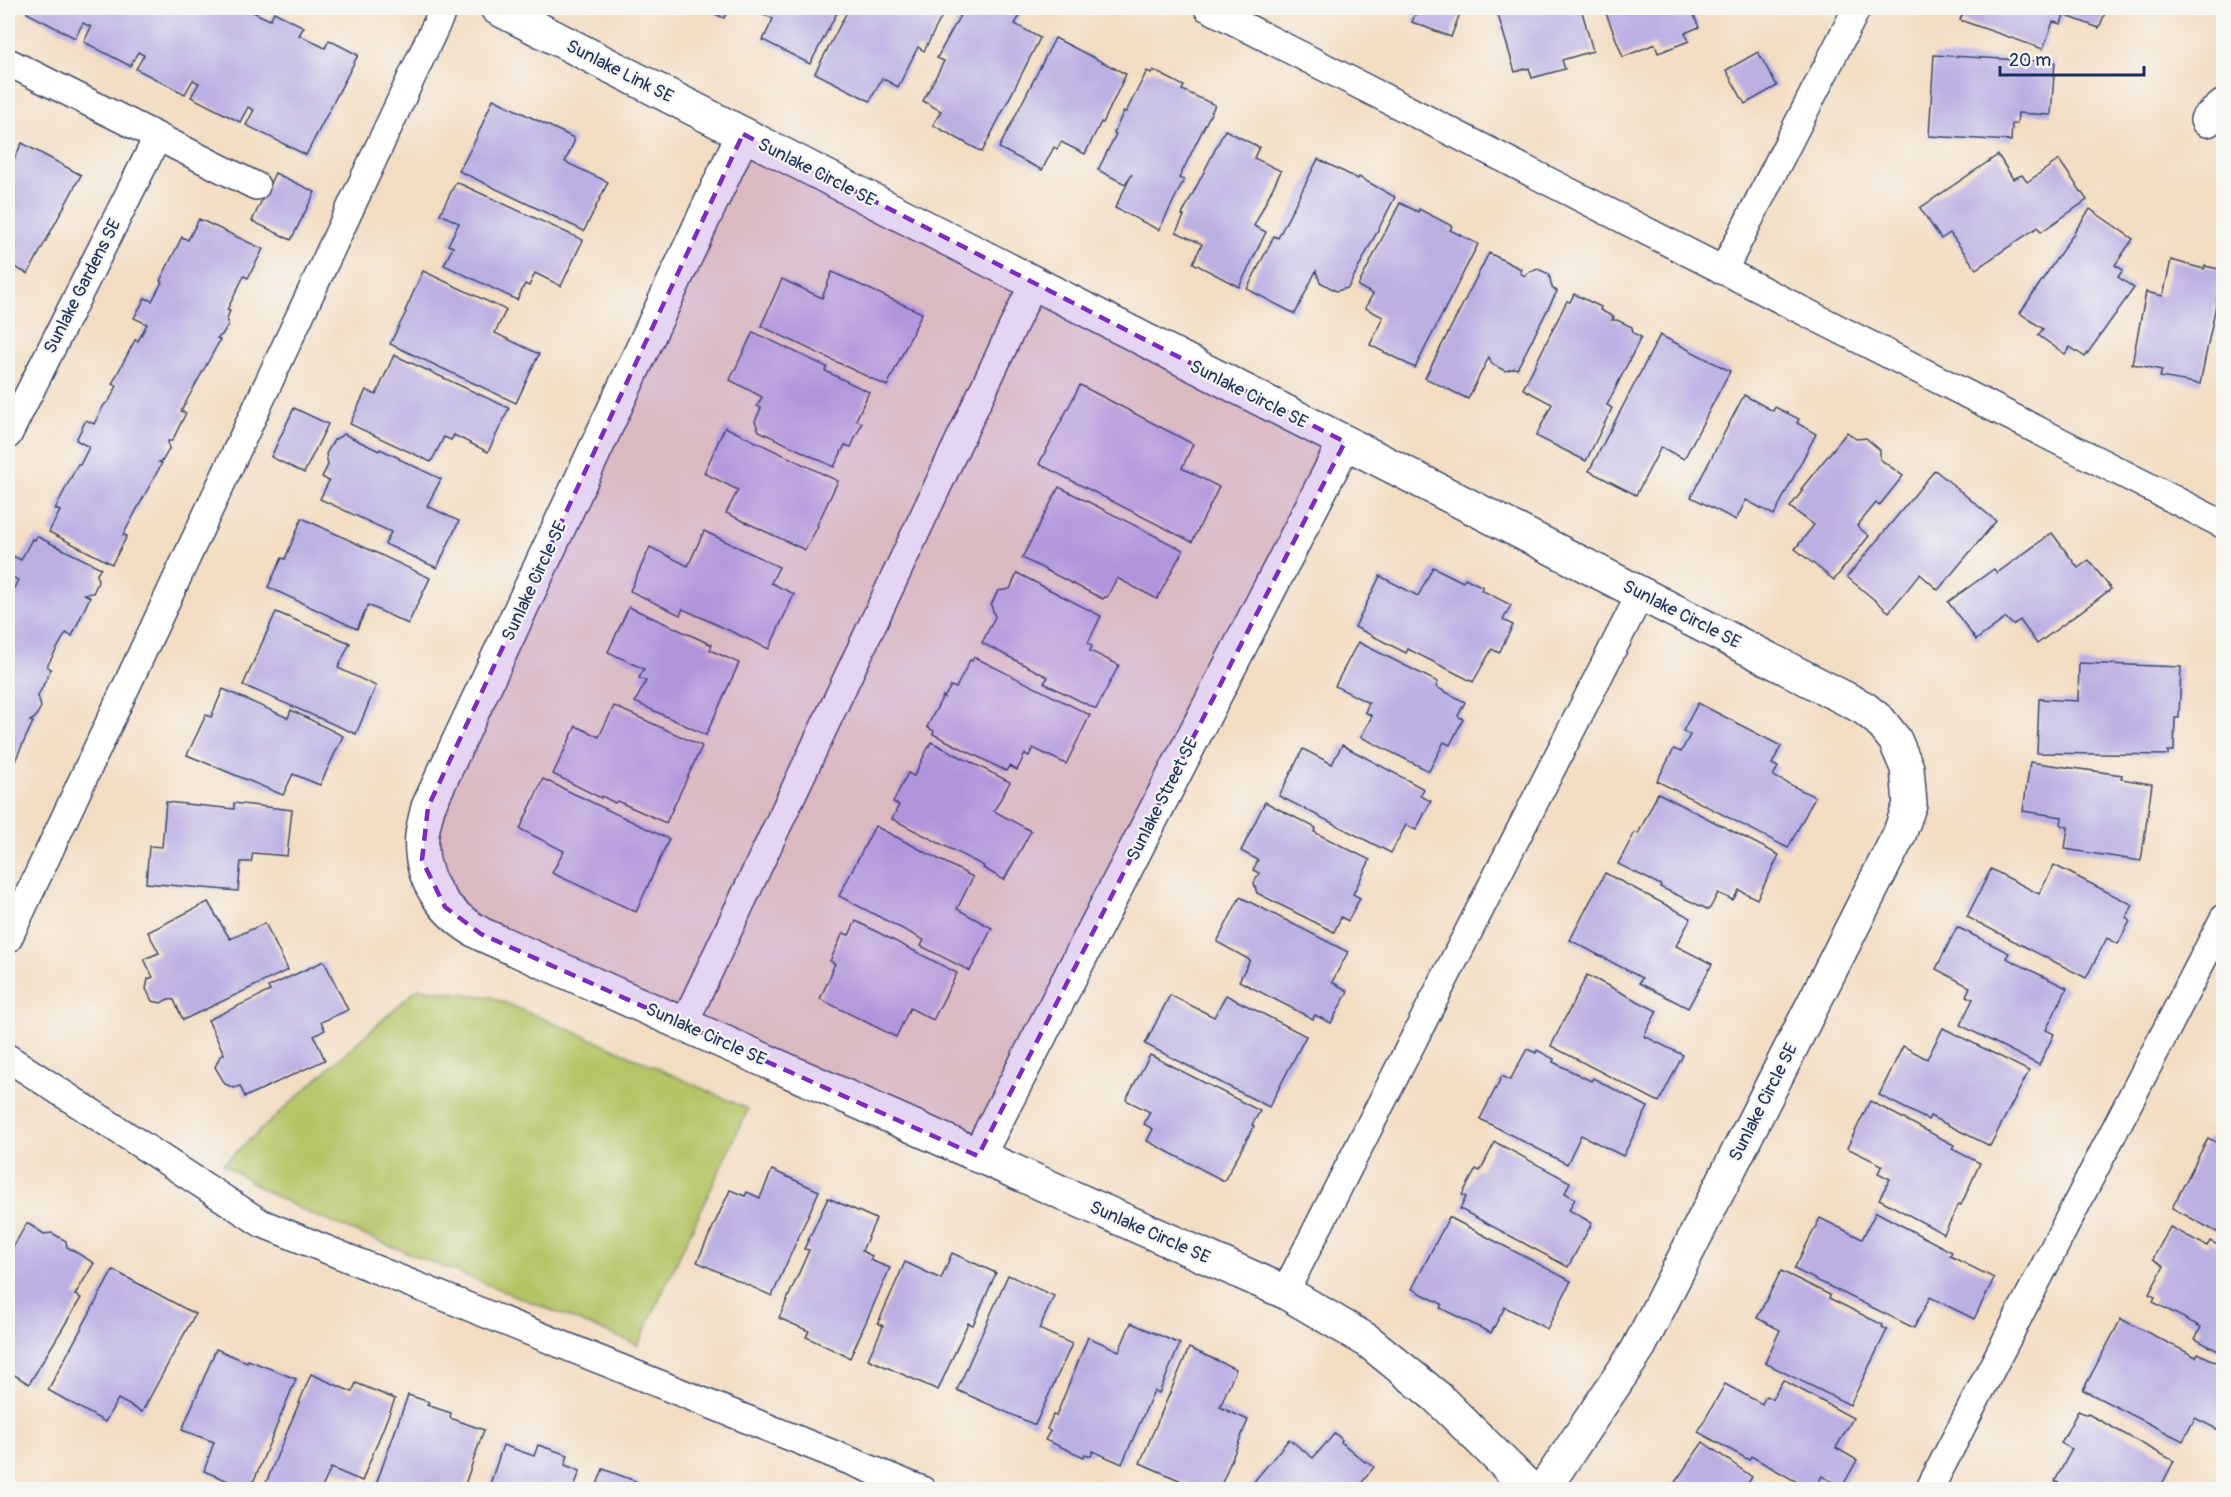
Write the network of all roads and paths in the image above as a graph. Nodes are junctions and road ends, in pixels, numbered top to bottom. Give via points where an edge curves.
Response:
1 (444, 8) edge
2 (497, 8) edge
3 (1208, 8) edge
4 (1857, 8) edge
5 (8, 62) edge
6 (743, 134) junction
7 (157, 138) junction
8 (256, 186) dead end
9 (1723, 271) junction
10 (1033, 284) junction
11 (8, 435) edge
12 (1345, 442) junction
13 (2223, 525) edge
14 (1641, 593) junction
15 (2223, 918) edge
16 (8, 939) edge
17 (684, 1024) junction
18 (8, 1058) edge
19 (978, 1156) junction
20 (1285, 1292) junction
21 (922, 1490) edge
22 (1531, 1490) edge
23 (1543, 1490) edge
24 (1929, 1490) edge

1 - 16 lane
2 - 6 street, Sunlake Link SE
3 - 9 lane
4 - 9 lane
5 - 7 lane
6 - 10 street, Sunlake Circle SE
6 - 17 street, Sunlake Circle SE via 428,807 422,834 422,860 429,880 445,907 462,924
7 - 8 lane
7 - 11 lane, Sunlake Gardens SE
9 - 13 lane
10 - 12 street, Sunlake Circle SE
10 - 17 lane
12 - 14 street, Sunlake Circle SE
12 - 19 street, Sunlake Street SE
14 - 20 lane
14 - 23 street, Sunlake Circle SE via 1864,708 1895,740 1907,768 1910,804 1899,835 1637,1351
15 - 24 lane
17 - 19 street, Sunlake Circle SE
18 - 21 lane via 261,1223
19 - 20 street, Sunlake Circle SE
20 - 22 street, Sunlake Circle SE via 1368,1341 1437,1397

